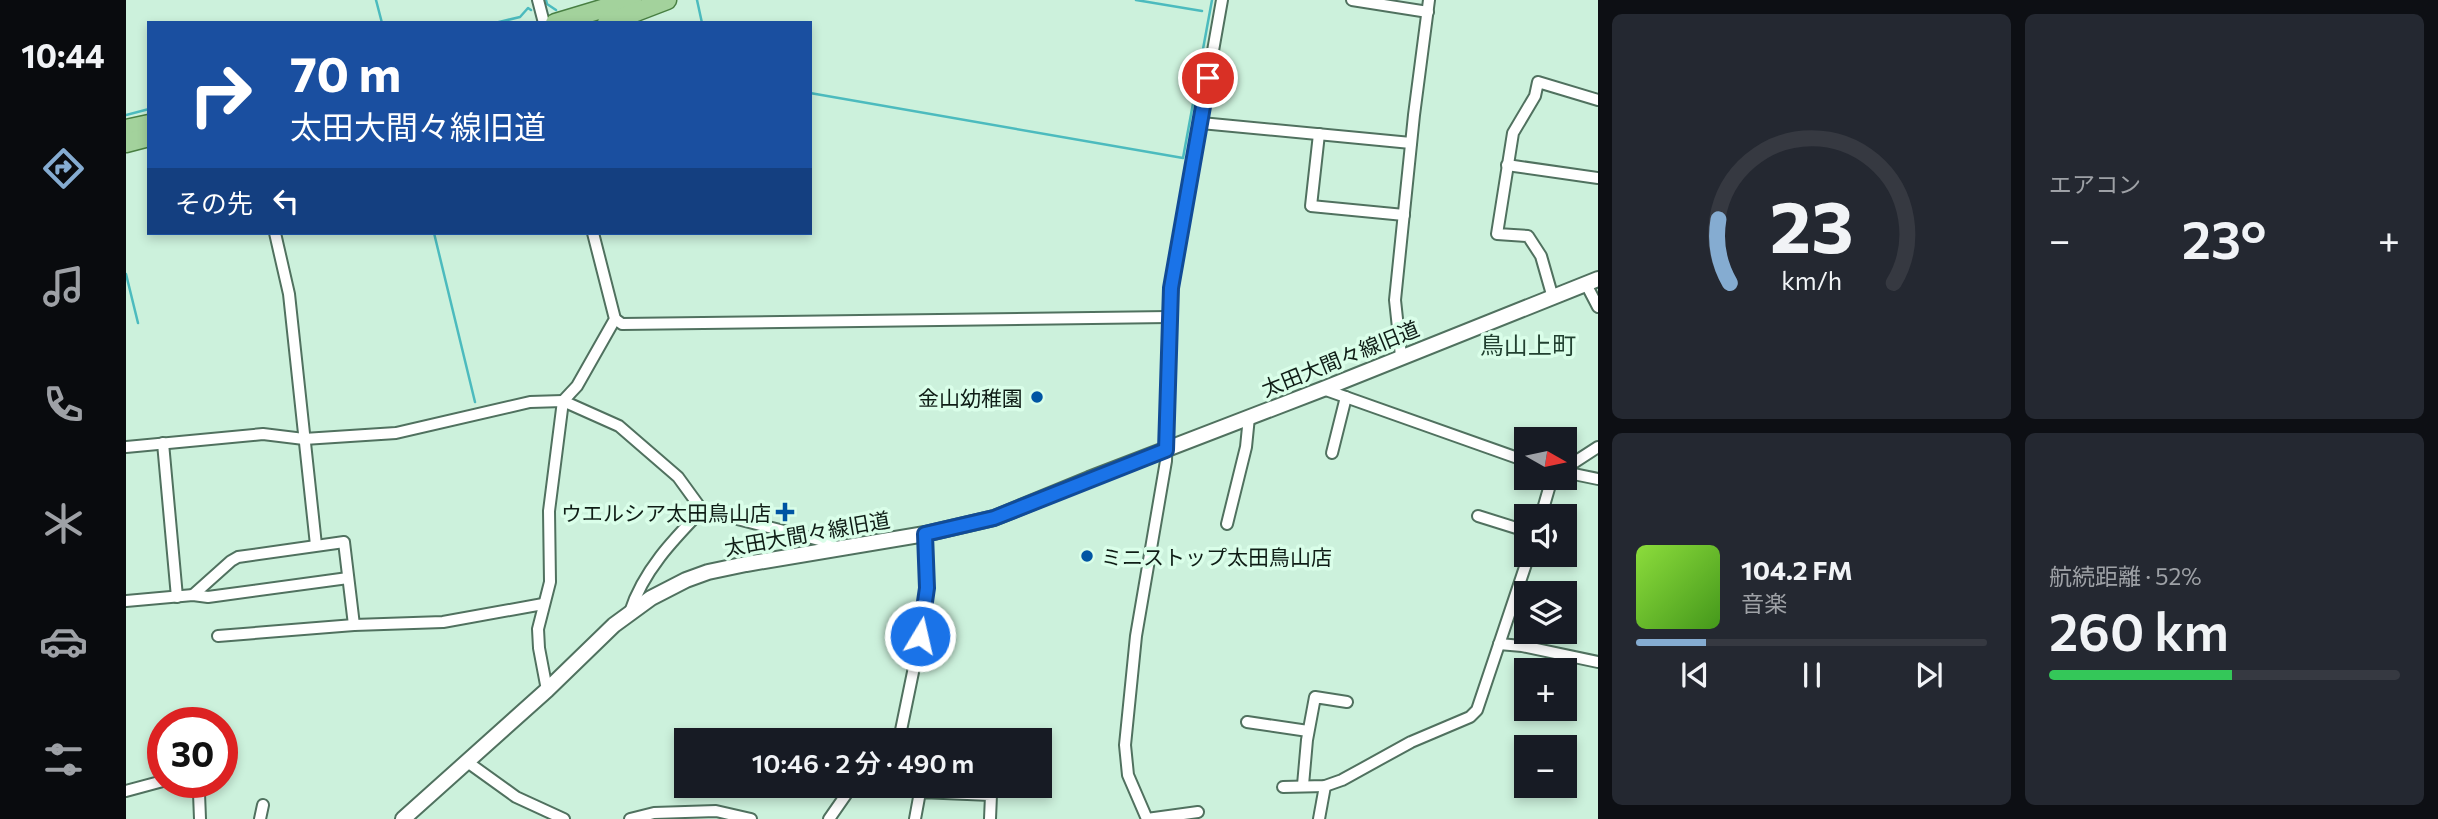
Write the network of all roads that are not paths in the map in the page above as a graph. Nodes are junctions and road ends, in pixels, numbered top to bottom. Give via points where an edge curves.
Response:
1 (538, 0) edge
2 (632, 0) edge
3 (667, 0) edge
4 (1222, 0) edge
5 (1352, 0) edge
6 (1429, 0) edge
7 (1428, 12) junction
8 (543, 21) edge
9 (562, 21) edge
10 (612, 21) edge
11 (1598, 100) edge
12 (1201, 123) junction
13 (147, 124) edge
14 (126, 129) edge
15 (1319, 134) junction
16 (147, 138) edge
17 (126, 143) edge
18 (1411, 143) junction
19 (1507, 165) junction
20 (1598, 178) edge
21 (1404, 215) junction
22 (275, 235) edge
23 (594, 235) edge
24 (1592, 282) edge
25 (1553, 298) junction
26 (1598, 307) edge
27 (1170, 317) junction
28 (615, 319) junction
29 (1401, 356) junction
30 (1323, 389) junction
31 (1346, 397) junction
32 (563, 401) junction
33 (1249, 417) junction
34 (304, 439) junction
35 (163, 443) junction
36 (126, 447) edge
37 (1598, 447) edge
38 (1166, 450) junction
39 (1332, 453) dead end
40 (1514, 457) edge
41 (1577, 462) edge
42 (1577, 474) edge
43 (1598, 479) edge
44 (702, 510) junction
45 (1478, 516) dead end
46 (1227, 524) dead end
47 (1514, 527) edge
48 (925, 534) junction
49 (316, 545) junction
50 (836, 548) junction
51 (1525, 567) edge
52 (348, 578) junction
53 (193, 595) junction
54 (177, 597) junction
55 (126, 601) edge
56 (543, 604) junction
57 (630, 612) junction
58 (354, 625) junction
59 (218, 636) dead end
60 (1499, 644) junction
61 (1598, 662) edge
62 (547, 690) junction
63 (1347, 702) dead end
64 (1247, 722) dead end
65 (901, 728) edge
66 (1308, 731) junction
67 (467, 761) junction
68 (147, 785) edge
69 (1303, 785) junction
70 (1325, 786) junction
71 (1283, 787) dead end
72 (126, 791) edge
73 (198, 798) edge
74 (844, 798) edge
75 (263, 805) dead end
76 (1198, 812) dead end
77 (200, 819) edge
78 (260, 819) edge
79 (403, 819) edge
80 (564, 819) edge
81 (630, 819) edge
82 (751, 819) edge
83 (829, 819) edge
84 (915, 819) edge
85 (990, 819) edge
86 (1319, 819) edge

1 - 8 street
2 - 9 main road
3 - 10 main road
4 - 12 street
5 - 7 street
6 - 7 street
7 - 18 street
11 - 19 street via 1538,82 1535,96 1513,132
12 - 15 street
12 - 27 street via 1171,288
13 - 14 main road
15 - 18 street
15 - 21 street via 1311,206
16 - 17 main road
18 - 21 street
19 - 20 street
19 - 25 street via 1497,234 1528,236 1541,256
21 - 29 street via 1395,300
22 - 34 street via 289,294
23 - 28 street
24 - 25 street, 太田大間々線旧道
24 - 26 street
25 - 29 street, 太田大間々線旧道
27 - 28 street via 622,324
27 - 38 street
28 - 32 street via 577,386
29 - 30 street, 太田大間々線旧道
30 - 31 street
30 - 33 street, 太田大間々線旧道
31 - 39 street
31 - 40 street
32 - 34 street via 530,402 397,433
32 - 44 street via 619,426 678,477
32 - 56 street via 549,511 550,582
33 - 38 street, 太田大間々線旧道
33 - 46 street
34 - 35 street via 263,434
34 - 49 street
35 - 36 street
35 - 54 street
37 - 41 street
38 - 48 street, 太田大間々線旧道 via 994,518
38 - 76 street via 1136,636 1126,764 1147,819
42 - 43 street
44 - 50 street
44 - 57 street via 674,537 636,593
45 - 47 street
48 - 50 street, 太田大間々線旧道
48 - 65 street via 926,609
49 - 52 street via 344,542
49 - 53 street via 238,557
50 - 57 street, 太田大間々線旧道 via 708,572
51 - 60 street
52 - 53 street via 208,597
52 - 58 street
53 - 54 street
54 - 55 street
56 - 58 street via 443,622
56 - 62 street via 538,629
57 - 62 street, 太田大間々線旧道
58 - 59 street
60 - 61 street
60 - 70 street via 1477,710 1470,717
62 - 67 street, 太田大間々線旧道
63 - 66 street via 1315,697
64 - 66 street
66 - 69 street
67 - 79 street, 太田大間々線旧道
67 - 80 street via 516,797
68 - 72 street
69 - 70 street
69 - 71 street
70 - 86 street
73 - 77 street
74 - 83 street
75 - 78 street
81 - 82 street via 716,811
84 - 85 street via 920,792 991,795

